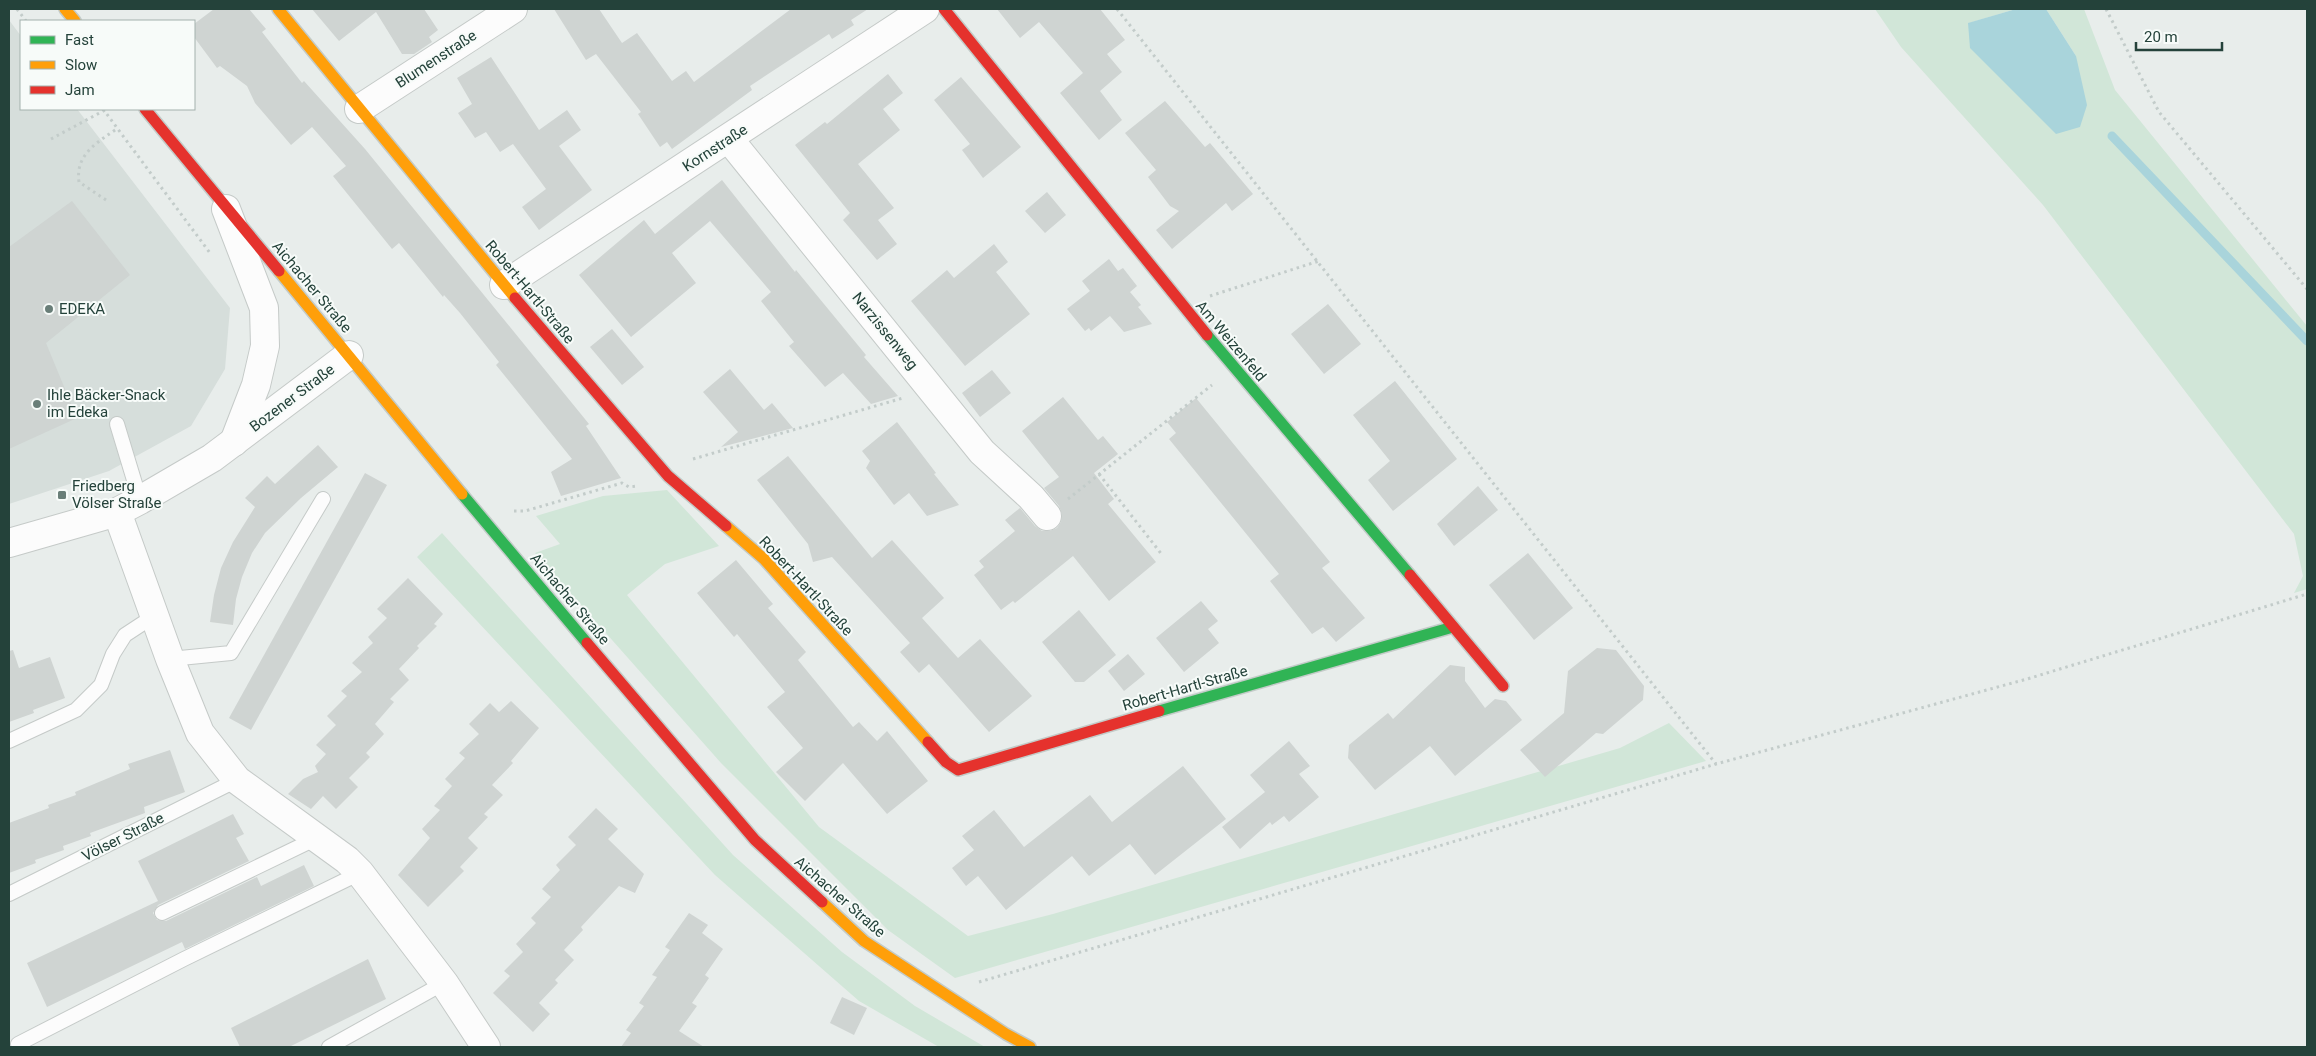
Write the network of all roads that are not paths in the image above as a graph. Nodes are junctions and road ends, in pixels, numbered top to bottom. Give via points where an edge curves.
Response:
1 (64, 9) edge
2 (278, 9) edge
3 (513, 9) edge
4 (925, 9) edge
5 (944, 9) edge
6 (74, 20) edge
7 (359, 109) junction
8 (146, 110) edge
9 (729, 139) junction
10 (226, 209) junction
11 (504, 285) junction
12 (350, 355) junction
13 (117, 424) dead end
14 (234, 442) junction
15 (323, 499) dead end
16 (129, 506) junction
17 (1047, 516) road end
18 (9, 543) edge
19 (154, 616) junction
20 (1453, 627) junction
21 (170, 659) junction
22 (1503, 686) dead end
23 (9, 742) edge
24 (237, 780) junction
25 (317, 838) junction
26 (360, 873) junction
27 (9, 894) edge
28 (162, 913) dead end
29 (444, 983) junction
30 (18, 1044) dead end
31 (329, 1047) edge
32 (486, 1047) edge
33 (1030, 1047) edge

1 - 6 street
2 - 7 street, Robert-Hartl-Straße
3 - 7 street, Blumenstraße
4 - 9 street, Kornstraße
5 - 20 street, Am Weizenfeld via 1182,305
7 - 11 street, Robert-Hartl-Straße
8 - 10 street, Aichacher Straße
9 - 11 street, Kornstraße
9 - 17 street, Narzissenweg via 982,452
10 - 12 street, Aichacher Straße
10 - 14 street, Bozener Straße via 264,308 265,346 256,385
11 - 20 street, Robert-Hartl-Straße via 668,476 764,559 946,762 958,770
12 - 14 street, Bozener Straße
12 - 33 street, Aichacher Straße via 400,420 755,840 864,941
13 - 16 lane
14 - 16 street, Bozener Straße
15 - 21 lane via 231,653
16 - 18 street, Bozener Straße
16 - 19 street
19 - 21 street
19 - 23 lane via 126,635 113,654 101,684 76,710
20 - 22 street, Am Weizenfeld
21 - 24 street via 200,732
24 - 25 street
24 - 27 lane, Völser Straße
25 - 26 street
25 - 28 lane
26 - 29 street
26 - 30 lane
29 - 31 lane
29 - 32 street

